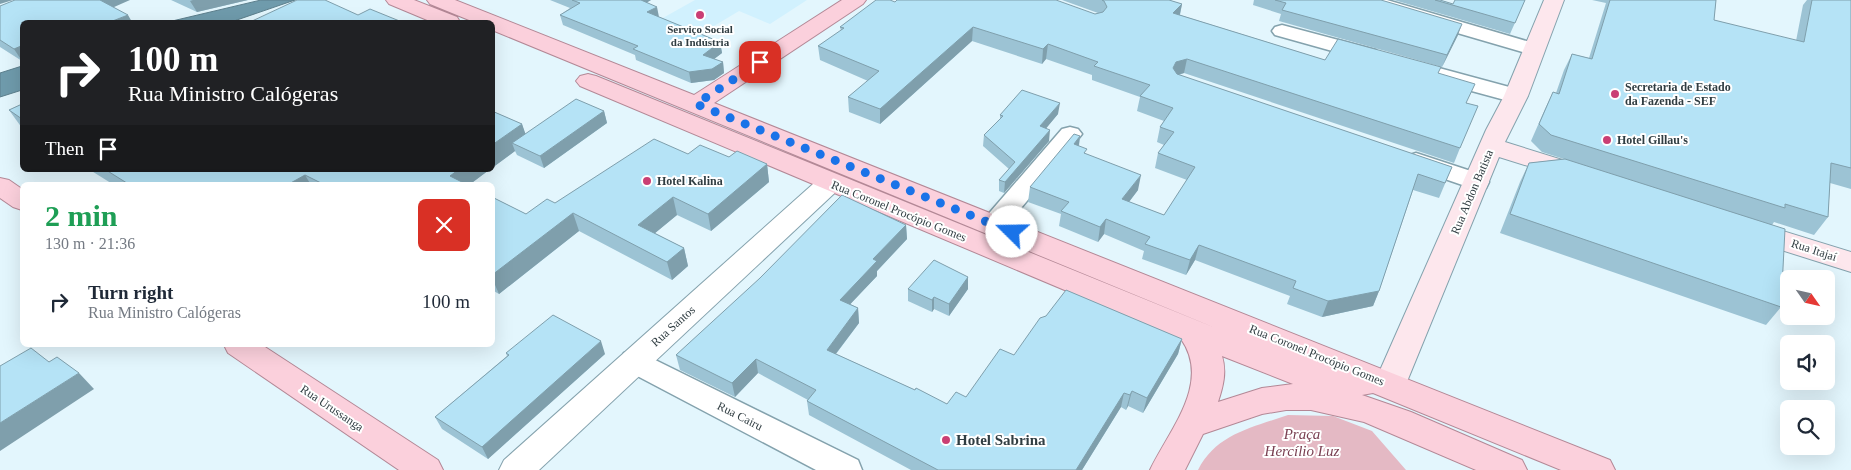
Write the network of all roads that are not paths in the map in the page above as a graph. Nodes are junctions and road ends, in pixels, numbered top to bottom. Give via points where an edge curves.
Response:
1 (396, 0) edge
2 (437, 0) edge
3 (856, 0) edge
4 (1365, 0) edge
5 (1554, 0) edge
6 (444, 20) edge
7 (487, 20) edge
8 (495, 23) edge
9 (1282, 31) dead end
10 (495, 42) edge
11 (1533, 49) junction
12 (1387, 60) edge
13 (1416, 69) edge
14 (1516, 96) junction
15 (696, 104) junction
16 (1070, 134) dead end
17 (1492, 146) junction
18 (1391, 153) edge
19 (1598, 180) edge
20 (831, 182) junction
21 (1476, 182) junction
22 (0, 186) edge
23 (20, 200) edge
24 (1729, 223) edge
25 (994, 224) junction
26 (1851, 262) edge
27 (1192, 331) junction
28 (242, 347) edge
29 (635, 361) junction
30 (1390, 384) junction
31 (1191, 425) junction
32 (1408, 426) junction
33 (426, 470) edge
34 (516, 470) edge
35 (846, 470) edge
36 (1167, 470) edge
37 (1510, 470) edge
38 (1598, 470) edge

1 - 6 main road
2 - 7 main road, Rua Coronel Procópio Gomes
3 - 15 main road
4 - 11 street
5 - 11 main road, Rua Abdon Batista
8 - 15 main road, Rua Coronel Procópio Gomes
9 - 12 street
10 - 20 main road, Rua Coronel Procópio Gomes
11 - 14 main road, Rua Abdon Batista
13 - 14 street
14 - 17 main road, Rua Abdon Batista
15 - 25 main road, Rua Coronel Procópio Gomes
16 - 25 street
17 - 19 main road
17 - 21 main road, Rua Abdon Batista
18 - 21 street
20 - 27 main road, Rua Coronel Procópio Gomes
20 - 29 street, Rua Santos
21 - 30 main road, Rua Abdon Batista
22 - 23 main road
24 - 26 main road, Rua Itajaí
25 - 30 main road, Rua Coronel Procópio Gomes
27 - 30 main road, Rua Coronel Procópio Gomes via 1306,376
27 - 31 main road via 1207,356 1209,370 1206,388
28 - 33 main road, Rua Urussanga
29 - 34 street, Rua Santos
29 - 35 street, Rua Cairu
30 - 32 main road via 1392,397
30 - 38 main road
31 - 32 main road via 1247,405 1288,396 1338,402
31 - 36 main road
32 - 37 main road

